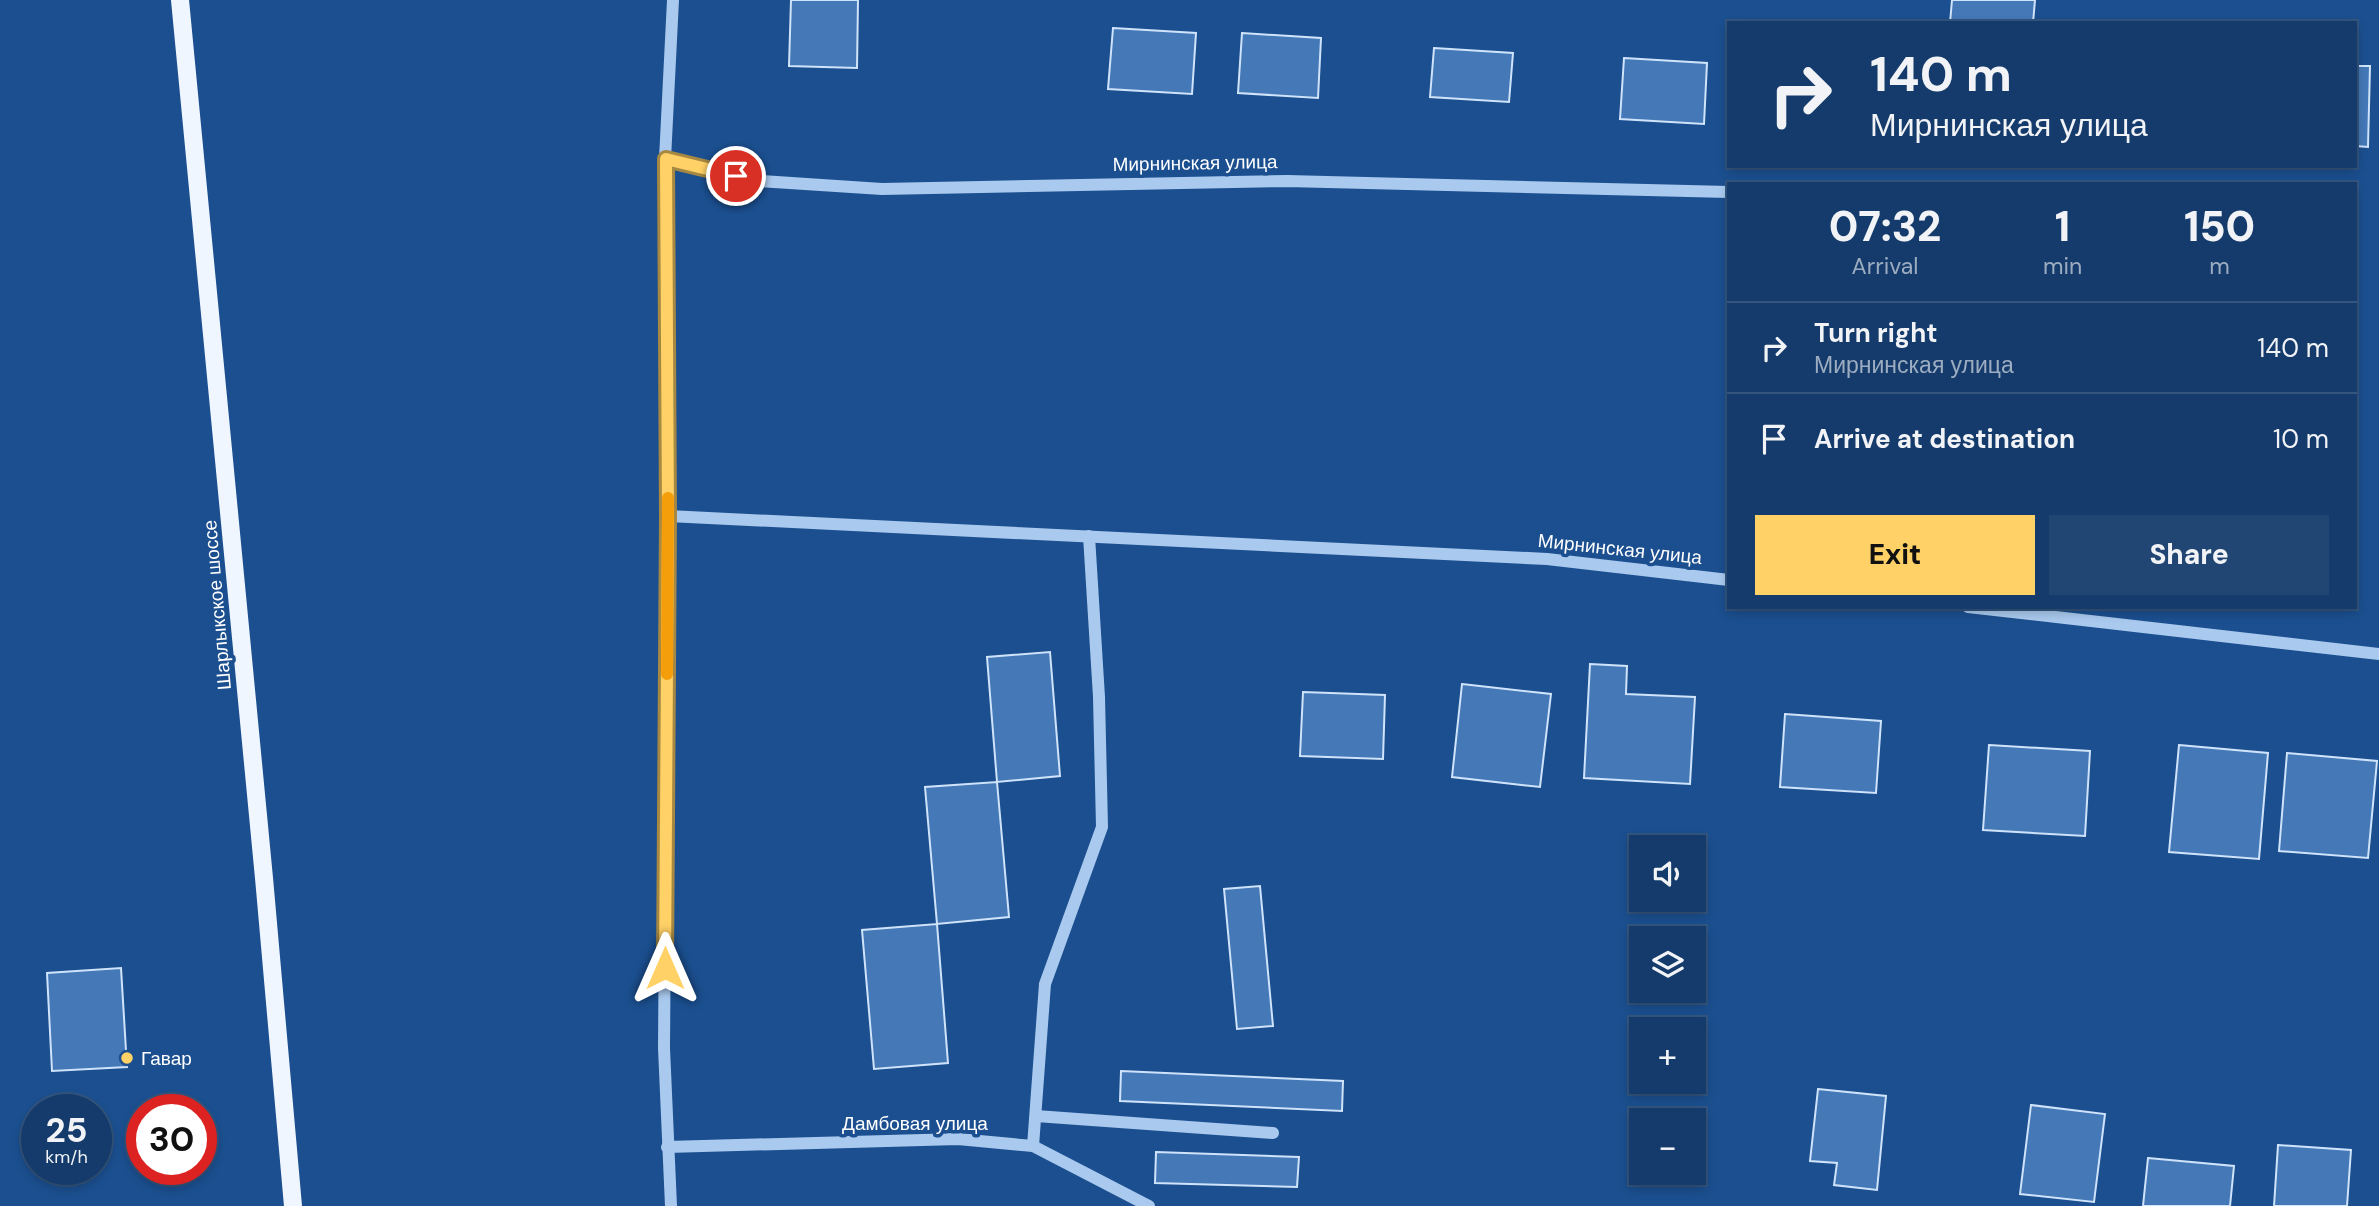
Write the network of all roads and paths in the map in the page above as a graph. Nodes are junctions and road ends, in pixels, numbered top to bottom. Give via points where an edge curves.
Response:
1 (180, 0) edge
2 (673, 0) edge
3 (666, 159) junction
4 (1727, 192) edge
5 (668, 516) junction
6 (1089, 536) junction
7 (1727, 580) edge
8 (1985, 609) edge
9 (2379, 654) edge
10 (1036, 1116) junction
11 (1273, 1133) dead end
12 (1033, 1146) junction
13 (667, 1147) junction
14 (293, 1206) edge
15 (671, 1206) edge
16 (1149, 1206) edge

1 - 14 main road, Шарлыкское шоссе
2 - 3 street
3 - 4 street, Мирнинская улица via 760,181 882,189 1287,181
3 - 5 street
5 - 6 street, Мирнинская улица
5 - 13 street
6 - 7 street, Мирнинская улица via 1547,559
6 - 10 street via 1102,827 1045,984
8 - 9 street
10 - 11 street
10 - 12 street
12 - 13 street, Дамбовая улица via 958,1139
12 - 16 street, Дамбовая улица
13 - 15 street

